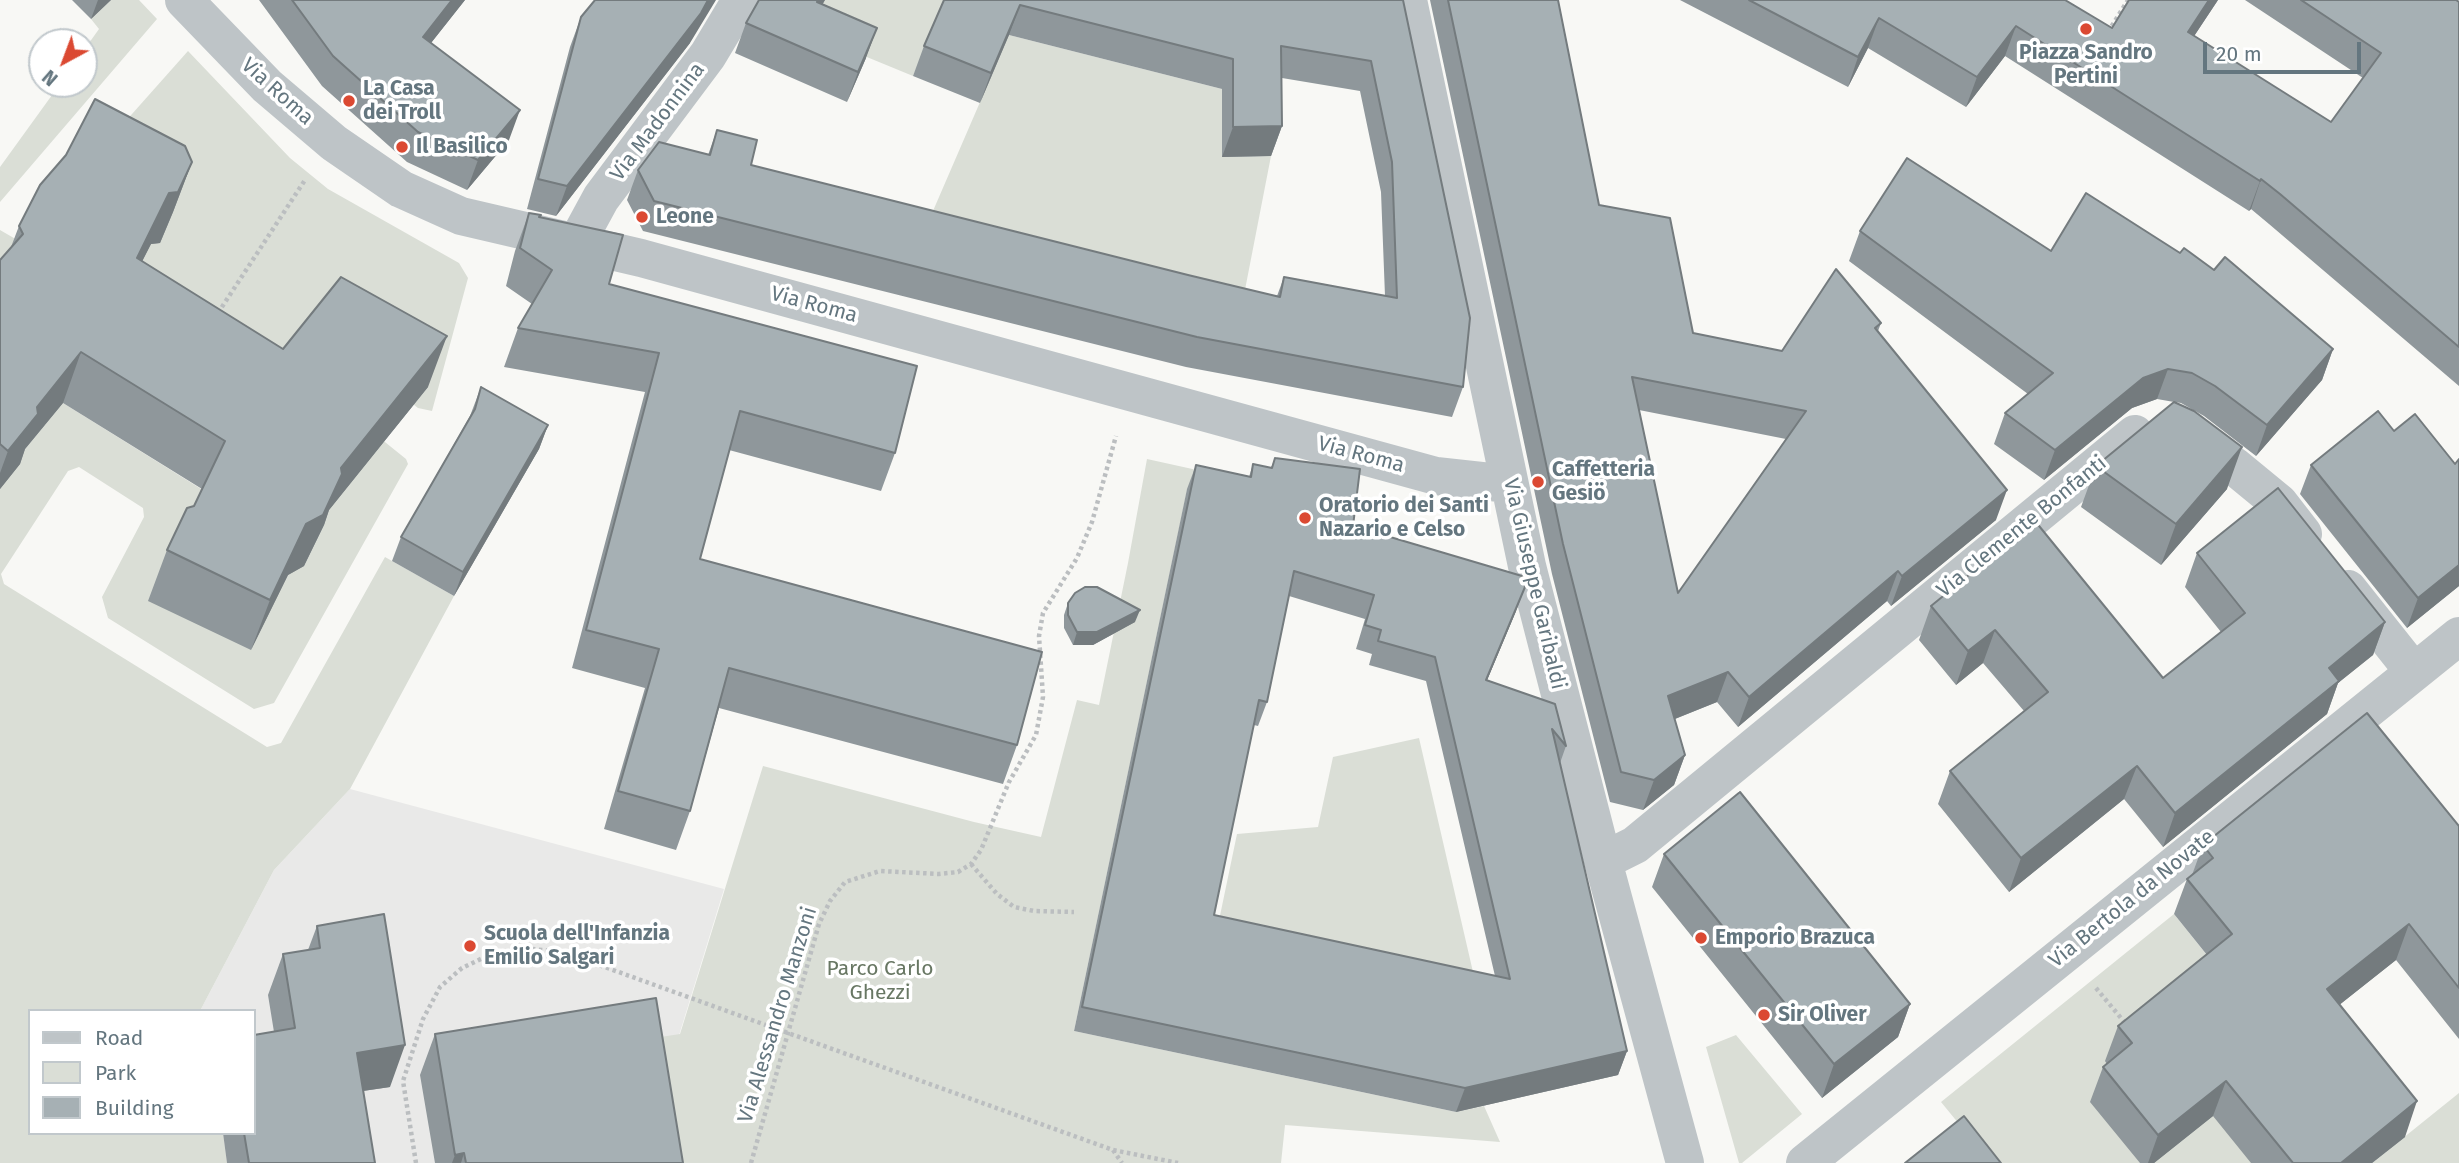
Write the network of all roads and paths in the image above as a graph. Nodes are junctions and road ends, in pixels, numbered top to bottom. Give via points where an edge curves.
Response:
1 (184, 0) edge
2 (741, 0) edge
3 (1408, 0) edge
4 (2128, 0) edge
5 (2106, 36) edge
6 (309, 173) dead end
7 (576, 244) junction
8 (213, 320) edge
9 (1127, 391) junction
10 (1509, 484) junction
11 (2459, 636) edge
12 (2414, 672) junction
13 (1603, 861) junction
14 (971, 864) junction
15 (1074, 912) dead end
16 (2091, 982) dead end
17 (2128, 1028) edge
18 (789, 1032) junction
19 (1113, 1150) junction
20 (416, 1163) edge
21 (751, 1163) edge
22 (1122, 1163) edge
23 (1178, 1163) edge
24 (1685, 1163) edge
25 (1805, 1163) edge

1 - 7 street, Via Roma via 267,86 334,142 401,189 461,216
2 - 7 street, Via Madonnina via 708,55 601,198
3 - 10 street, Via Giuseppe Garibaldi
4 - 5 path
6 - 8 path
7 - 9 street, Via Roma
9 - 10 street, Via Roma via 1436,476
9 - 14 path via 1092,522 1077,558 1043,612 1039,636 1043,697 1036,734
10 - 13 street, Via Giuseppe Garibaldi
11 - 12 street, Via Bertola da Novate
12 - 13 street, Via Clemente Bonfanti via 2278,503 2191,434 2169,422 2156,421 1635,845
12 - 25 street, Via Bertola da Novate
13 - 24 street, Via Giuseppe Garibaldi
14 - 15 path via 1014,906
14 - 18 path, Via Alessandro Manzoni via 958,872 880,871 845,882 819,924
16 - 17 path
18 - 19 path
18 - 20 path via 563,952 521,948 487,956 440,987 423,1019 403,1081
18 - 21 path, Via Alessandro Manzoni
19 - 22 path
19 - 23 path

